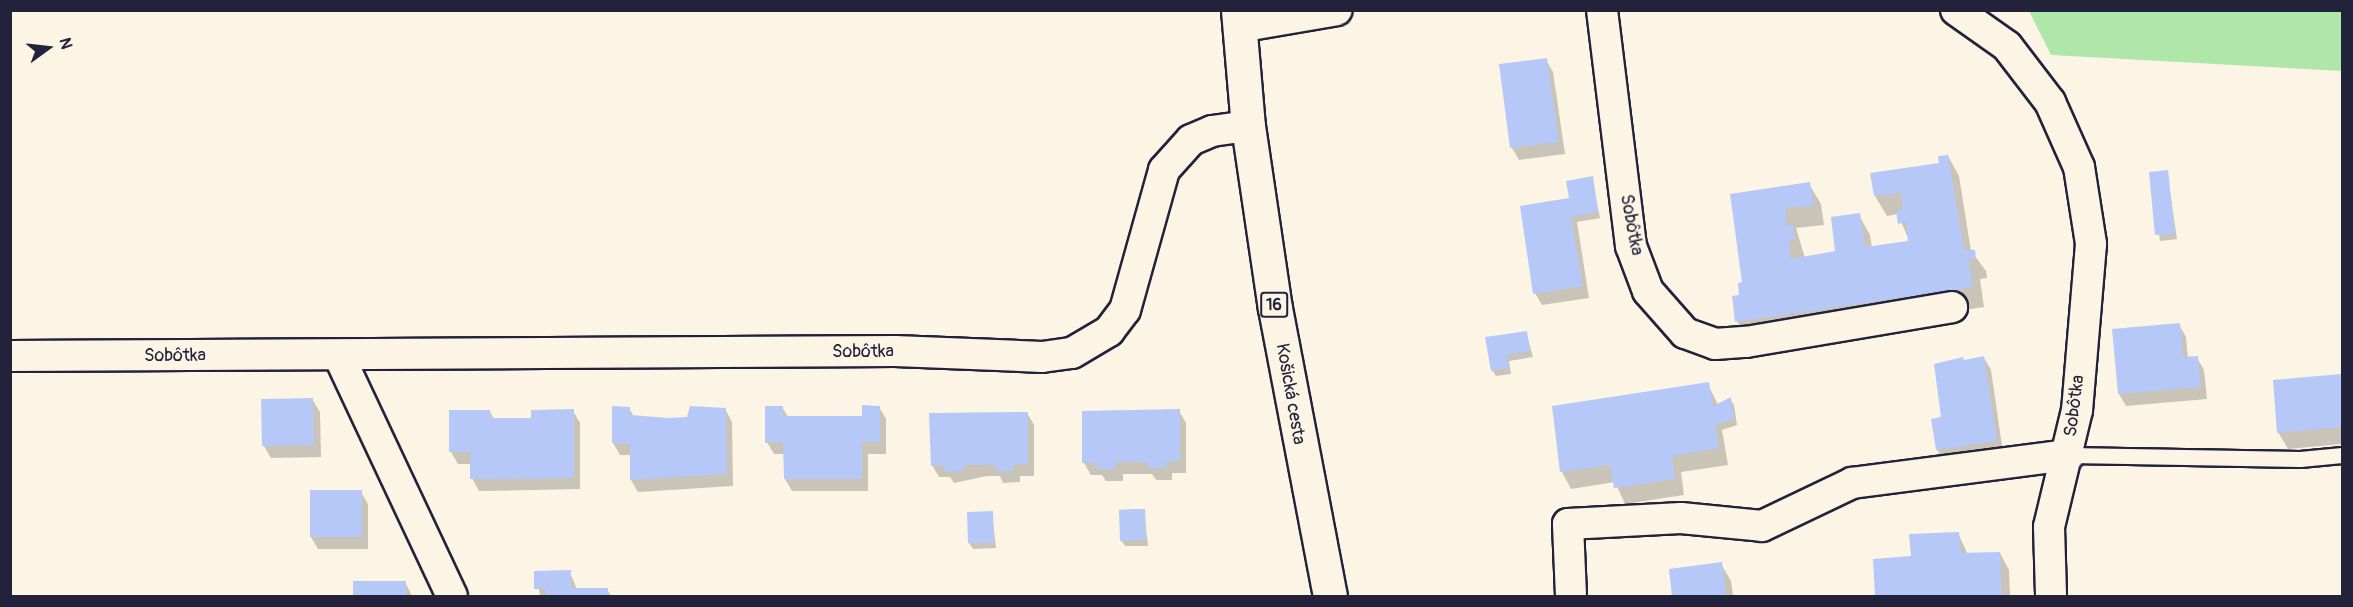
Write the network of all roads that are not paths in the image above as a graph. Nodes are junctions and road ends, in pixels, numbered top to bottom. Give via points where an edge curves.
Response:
1 (1337, 10) edge
2 (1602, 10) edge
3 (1956, 10) edge
4 (1239, 19) edge
5 (1248, 126) junction
6 (1952, 307) dead end
7 (10, 356) edge
8 (339, 356) junction
9 (2343, 454) edge
10 (2069, 455) junction
11 (452, 597) edge
12 (1330, 597) edge
13 (1571, 597) edge
14 (2051, 597) edge

1 - 4 street
2 - 6 street, Sobôtka via 1631,246 1648,291 1685,333 1715,344 1746,342
3 - 10 street, Sobôtka via 2007,46 2050,102 2079,166 2091,244 2077,410
4 - 5 main road, Košická cesta / 16
5 - 8 street, Sobôtka via 1212,131 1191,140 1170,161 1153,202 1125,310 1109,331 1072,353 1042,357 895,351
5 - 12 main road, Košická cesta / 16 via 1277,319
7 - 8 street, Sobôtka
8 - 11 street
9 - 10 lane via 2300,459
10 - 13 street, Sobôtka via 1852,483 1762,526 1681,518 1568,524
10 - 14 street, Sobôtka via 2049,527

